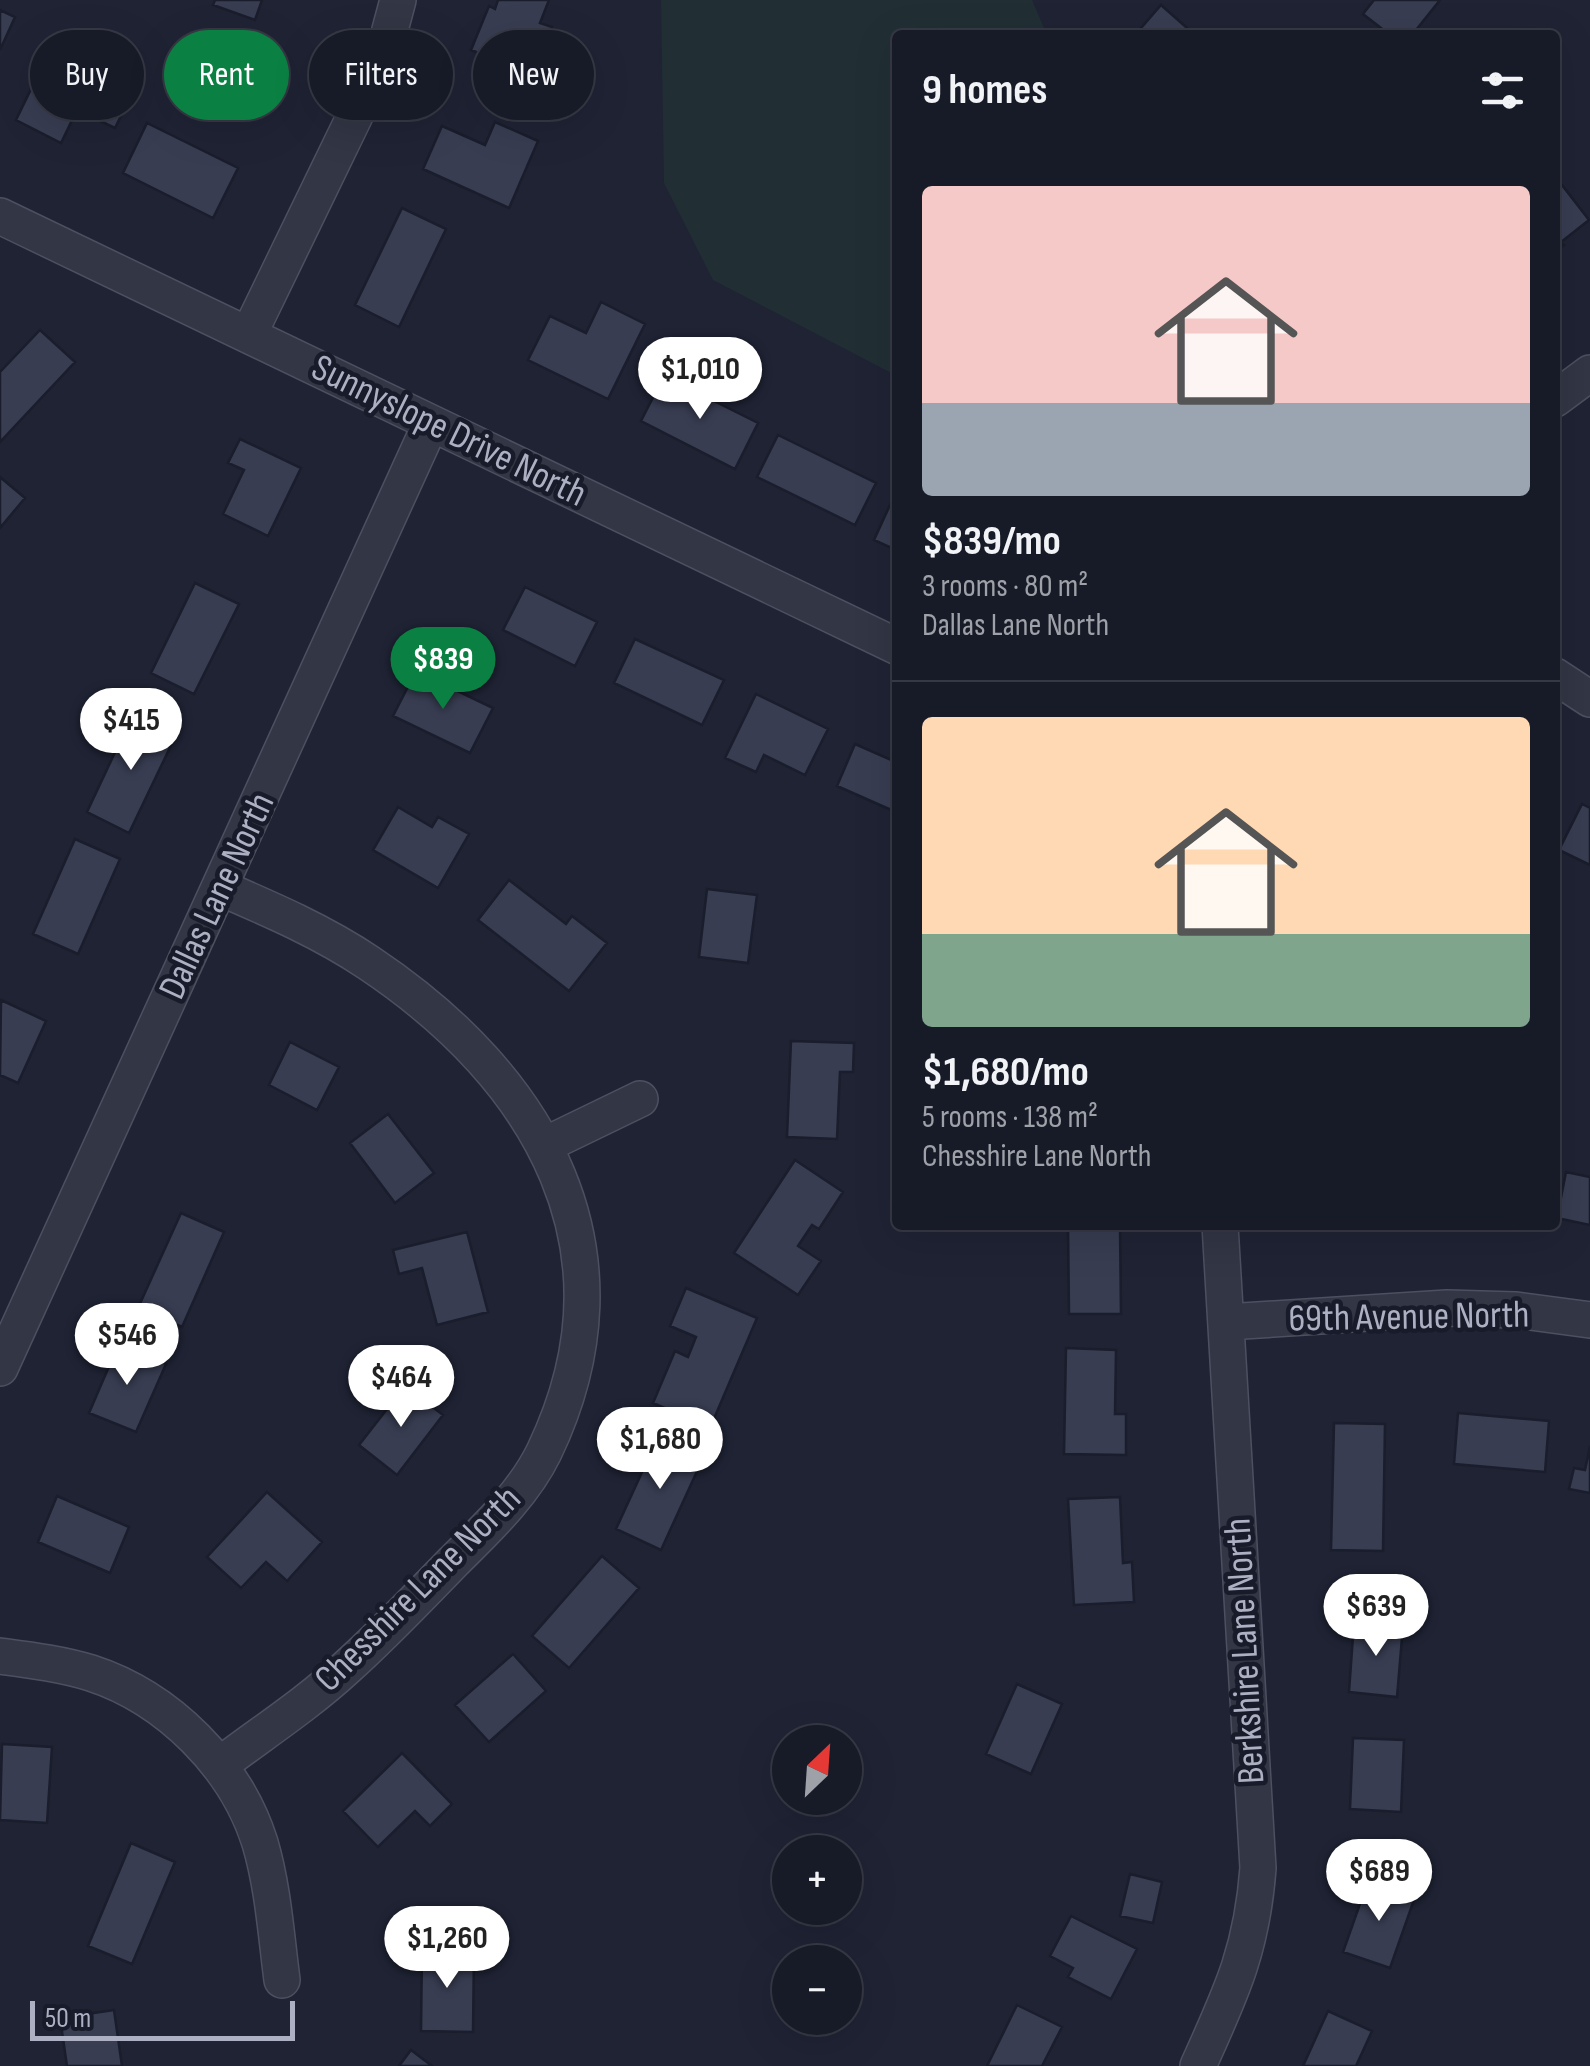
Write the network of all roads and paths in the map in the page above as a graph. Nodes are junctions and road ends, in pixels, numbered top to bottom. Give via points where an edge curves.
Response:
1 (398, 0) edge
2 (1, 219) edge
3 (250, 334) junction
4 (1590, 373) edge
5 (1560, 396) edge
6 (431, 423) junction
7 (892, 644) edge
8 (1560, 679) edge
9 (1590, 700) edge
10 (222, 888) junction
11 (640, 1099) dead end
12 (546, 1145) junction
13 (1220, 1230) edge
14 (1590, 1320) edge
15 (1227, 1322) junction
16 (0, 1368) edge
17 (0, 1656) edge
18 (220, 1764) junction
19 (282, 1980) dead end
20 (1198, 2066) edge

1 - 3 street via 362,100
2 - 3 street, Sunnyslope Drive North
3 - 6 street, Sunnyslope Drive North
4 - 5 street
6 - 7 street, Sunnyslope Drive North
6 - 10 street, Dallas Lane North
8 - 9 street
10 - 12 street, Chesshire Lane North via 326,937 408,991 502,1080
10 - 16 street, Dallas Lane North
11 - 12 street
12 - 18 street, Chesshire Lane North via 566,1189 582,1278 577,1348 543,1454 491,1523 380,1635
13 - 15 street, Berkshire Lane North
14 - 15 street, 69th Avenue North via 1447,1308
15 - 20 street, Berkshire Lane North via 1258,1868 1238,1980
17 - 18 street via 93,1674 144,1699
18 - 19 street via 259,1840

